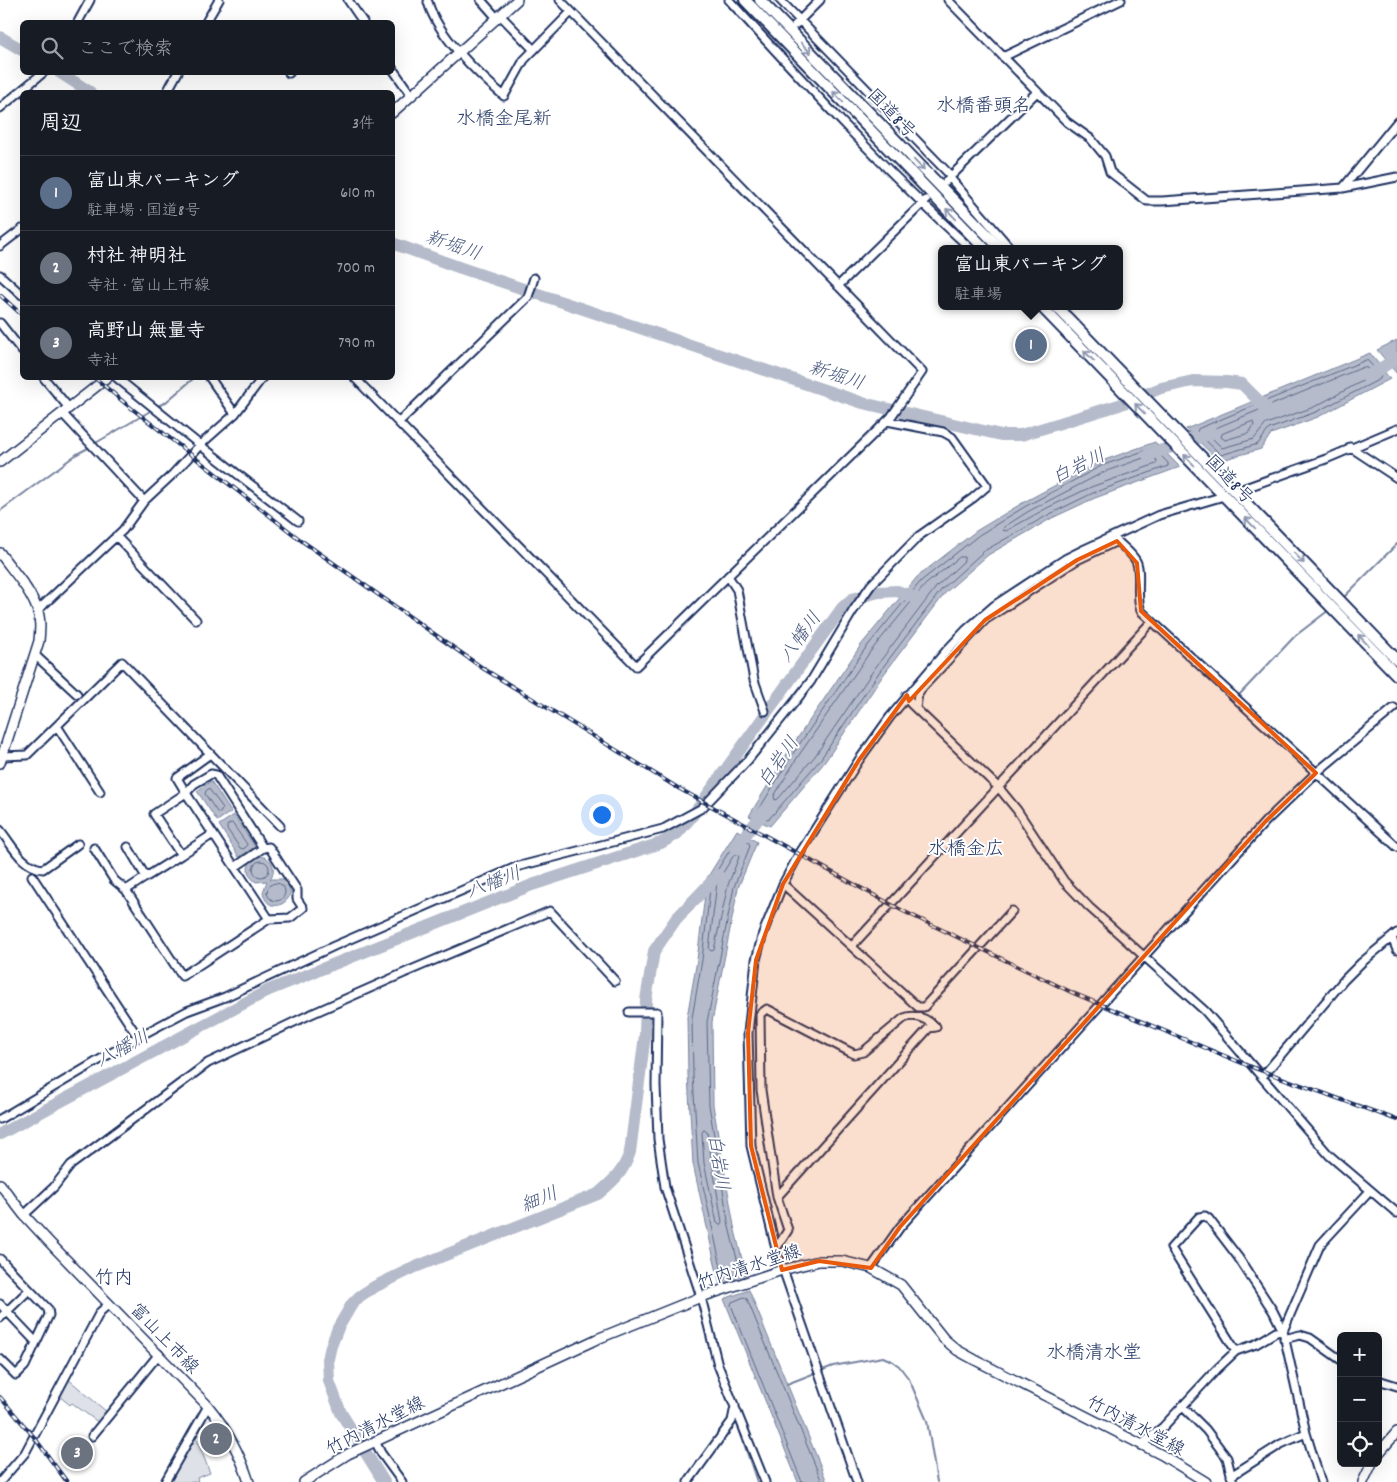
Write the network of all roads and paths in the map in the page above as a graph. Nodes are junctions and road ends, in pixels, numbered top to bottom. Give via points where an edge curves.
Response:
1 (90, 0) edge
2 (218, 0) edge
3 (348, 0) edge
4 (481, 0) edge
5 (517, 0) edge
6 (560, 0) edge
7 (729, 0) edge
8 (745, 0) edge
9 (760, 0) edge
10 (780, 0) edge
11 (820, 0) edge
12 (948, 0) edge
13 (1121, 0) edge
14 (428, 2) dead end
15 (571, 12) junction
16 (499, 17) junction
17 (79, 20) edge
18 (207, 20) edge
19 (362, 20) edge
20 (797, 23) junction
21 (534, 50) junction
22 (459, 52) junction
23 (1004, 57) junction
24 (395, 72) edge
25 (41, 75) edge
26 (176, 75) edge
27 (23, 90) edge
28 (168, 90) edge
29 (20, 92) edge
30 (1037, 92) junction
31 (411, 96) junction
32 (0, 108) edge
33 (395, 110) edge
34 (1397, 122) edge
35 (1397, 177) edge
36 (949, 178) junction
37 (1343, 188) junction
38 (924, 202) junction
39 (20, 231) edge
40 (967, 245) edge
41 (981, 245) edge
42 (997, 245) edge
43 (1008, 245) edge
44 (0, 246) edge
45 (0, 275) edge
46 (534, 278) dead end
47 (838, 286) junction
48 (20, 293) edge
49 (1045, 310) edge
50 (1060, 310) edge
51 (0, 323) edge
52 (20, 348) edge
53 (45, 380) edge
54 (105, 380) edge
55 (119, 380) edge
56 (211, 380) edge
57 (260, 380) edge
58 (357, 380) edge
59 (66, 411) junction
60 (235, 414) junction
61 (889, 419) junction
62 (399, 422) junction
63 (1397, 429) edge
64 (200, 445) junction
65 (1350, 448) junction
66 (0, 462) edge
67 (1397, 478) edge
68 (1227, 491) junction
69 (144, 501) junction
70 (298, 521) dead end
71 (116, 536) junction
72 (0, 553) edge
73 (728, 576) junction
74 (38, 610) junction
75 (196, 620) dead end
76 (1152, 622) junction
77 (35, 655) junction
78 (1397, 660) edge
79 (1397, 675) edge
80 (77, 694) dead end
81 (907, 695) junction
82 (916, 708) junction
83 (1394, 708) dead end
84 (764, 711) dead end
85 (57, 726) junction
86 (210, 754) junction
87 (1, 760) edge
88 (1316, 773) junction
89 (999, 788) junction
90 (100, 792) dead end
91 (186, 793) junction
92 (280, 826) dead end
93 (0, 830) edge
94 (213, 834) junction
95 (78, 844) dead end
96 (128, 847) dead end
97 (1397, 847) edge
98 (94, 848) dead end
99 (263, 848) junction
100 (181, 855) junction
101 (235, 866) junction
102 (32, 876) dead end
103 (146, 877) junction
104 (784, 884) junction
105 (126, 890) junction
106 (1012, 911) dead end
107 (270, 918) junction
108 (1394, 935) edge
109 (852, 946) junction
110 (1397, 950) edge
111 (1145, 956) junction
112 (615, 981) dead end
113 (629, 1012) dead end
114 (138, 1037) junction
115 (1262, 1078) junction
116 (0, 1119) edge
117 (0, 1184) edge
118 (1370, 1191) junction
119 (777, 1196) junction
120 (1397, 1213) edge
121 (24, 1215) junction
122 (776, 1249) junction
123 (0, 1259) edge
124 (871, 1268) junction
125 (782, 1270) junction
126 (29, 1290) junction
127 (701, 1298) junction
128 (0, 1304) edge
129 (109, 1304) junction
130 (7, 1311) junction
131 (0, 1318) edge
132 (1283, 1331) junction
133 (1284, 1339) junction
134 (36, 1342) junction
135 (1236, 1351) junction
136 (159, 1354) junction
137 (1337, 1357) edge
138 (0, 1358) edge
139 (1382, 1381) edge
140 (1397, 1386) edge
141 (208, 1406) junction
142 (734, 1406) junction
143 (1182, 1406) junction
144 (1397, 1432) edge
145 (1306, 1434) junction
146 (92, 1436) dead end
147 (375, 1441) junction
148 (1141, 1444) junction
149 (1382, 1449) edge
150 (1370, 1467) edge
151 (1232, 1479) edge
152 (0, 1482) edge
153 (165, 1482) edge
154 (249, 1482) edge
155 (304, 1482) edge
156 (402, 1482) edge
157 (688, 1482) edge
158 (765, 1482) edge
159 (858, 1482) edge
160 (1206, 1482) edge
161 (1321, 1482) edge
162 (1363, 1482) edge

1 - 17 street
2 - 18 street
3 - 19 street
4 - 16 street
5 - 16 main road
6 - 15 street
7 - 38 street
41 -> 8 highway, 国道8号
9 -> 42 highway, 国道8号
10 - 20 street
11 - 20 street
12 - 23 street
13 - 23 street
14 - 22 street via 431,15
15 - 21 street
15 - 47 street
16 - 21 street
16 - 22 main road
20 - 36 street
21 - 22 street via 524,60 504,96
22 - 31 main road
23 - 30 street
24 - 31 street
25 - 27 street
26 - 28 street
29 - 32 street
30 - 36 street
30 - 37 street via 1067,122 1091,139 1105,156 1110,172 1147,201
31 - 33 main road
34 - 37 street
35 - 37 street
36 - 43 street
38 - 40 street
38 - 47 street
39 - 44 street
45 - 48 street
46 - 62 street via 528,297
47 - 61 street via 922,372
68 -> 49 highway, 国道8号 via 1122,391
50 - 68 highway, 国道8号
51 - 52 street
53 - 59 street
54 - 59 main road
55 - 64 street
56 - 60 street
57 - 60 street
58 - 62 street
59 - 66 main road
59 - 69 street
60 - 64 street
61 - 73 street
61 - 114 street via 952,436 987,486 919,536 871,586 811,681 748,760 702,808 663,829 516,867 187,1011
62 - 73 street via 636,666
63 - 65 street
64 - 69 street
64 - 70 street
65 - 67 street
65 - 68 street
68 -> 78 highway, 国道8号
79 -> 68 highway, 国道8号
68 - 81 street via 1160,515 1065,559 995,605 966,630
69 - 71 street
71 - 74 street
71 - 75 street
72 - 74 main road
73 - 84 street via 737,590 754,680
74 - 77 main road via 39,641
76 - 82 street via 1139,606 1137,564 1117,541 1077,560 985,620 920,688
76 - 88 street
76 - 89 street
77 - 80 street
77 - 87 main road
81 - 82 street
81 - 104 street via 816,826
82 - 89 street
83 - 88 street
85 - 86 street via 122,662
85 - 87 street via 27,755
85 - 90 street
86 - 91 street via 177,778
86 - 92 street
88 - 97 street
88 - 111 street via 1266,821
89 - 109 street
89 - 111 street via 1064,881
91 - 94 street
91 - 99 street via 194,784 211,774 216,775
91 - 100 street via 154,814
93 - 95 street via 32,868 42,869
94 - 100 street
94 - 101 street
96 - 103 street
98 - 105 street via 114,880
99 - 101 street
99 - 107 street via 269,847 297,890 297,899 303,908 290,918
100 - 103 street
101 - 107 street
102 - 114 street
103 - 105 street
104 - 109 street
104 - 122 street via 763,933 756,960 748,1033 751,1146
105 - 107 street via 182,976
106 - 109 street via 924,1007 918,1007
108 - 110 street
108 - 115 street via 1344,980
111 - 115 street via 1205,1010
111 - 124 street via 900,1227
112 - 121 street via 550,911 309,1015 208,1064 71,1165 54,1187
113 - 127 street via 657,1012 658,1139 665,1187
114 - 116 street
115 - 118 street via 1329,1155
117 - 121 main road, 富山上市線
118 - 120 street
118 - 132 street via 1320,1245
119 - 119 street via 929,1028 936,1027 924,1018 910,1016 863,1052 854,1054 767,1009 760,1014 761,1090
119 - 122 street via 788,1230
121 - 129 main road, 富山上市線
122 - 125 street
123 - 126 street
124 - 125 main road, 竹内清水堂線 via 842,1261 819,1261
124 - 148 main road, 竹内清水堂線 via 901,1285 944,1339 957,1350
125 - 127 main road, 竹内清水堂線
125 - 159 street
126 - 130 street
126 - 134 street via 50,1315
127 - 142 street via 718,1365
127 - 147 main road, 竹内清水堂線 via 597,1339
128 - 130 street
129 - 136 main road, 富山上市線
129 - 152 street via 100,1312 25,1453
130 - 131 street
130 - 134 street
132 - 133 street
132 - 135 street
132 - 135 street via 1238,1257 1209,1219 1199,1217 1172,1248
133 - 137 street via 1300,1335 1310,1338
133 - 145 street
134 - 138 street via 25,1366 16,1375
135 - 143 street
136 - 141 main road, 富山上市線
136 - 146 street
139 - 140 street
141 - 153 street
141 - 154 main road, 富山上市線 via 227,1432
142 - 157 street via 732,1421
142 - 158 street
143 - 148 street
143 - 151 street via 1227,1458
144 - 149 main road
145 - 151 street via 1281,1444
145 - 161 street
147 - 155 main road, 竹内清水堂線
147 - 156 street
148 - 160 main road, 竹内清水堂線
150 - 162 main road

